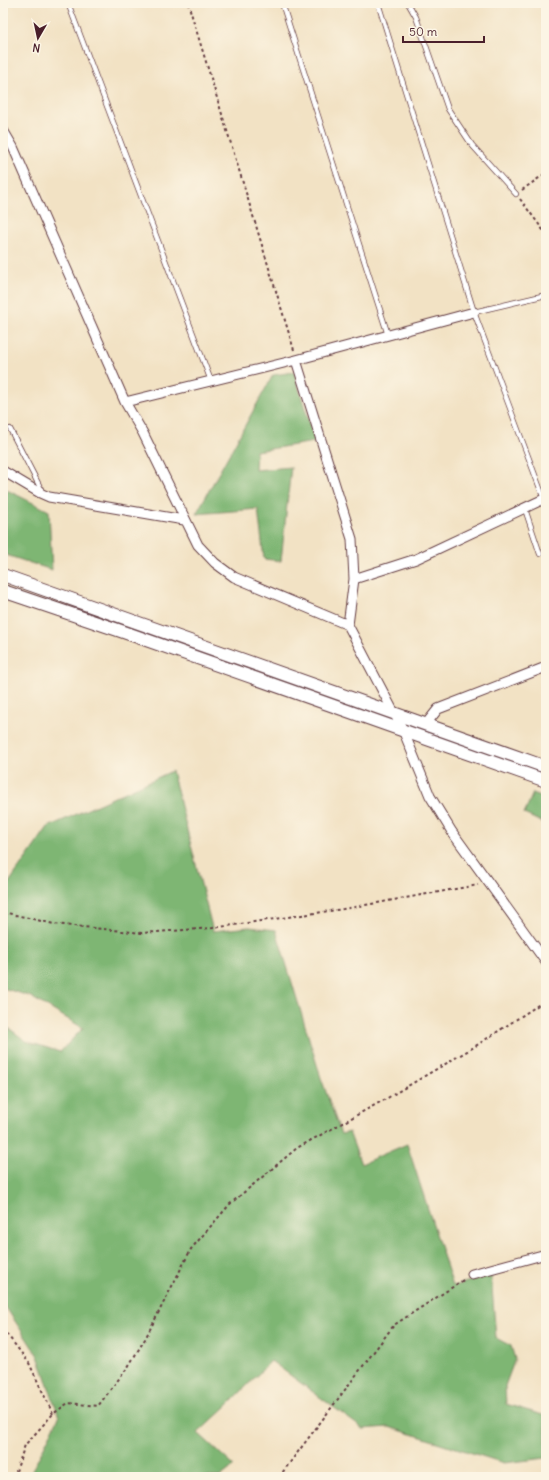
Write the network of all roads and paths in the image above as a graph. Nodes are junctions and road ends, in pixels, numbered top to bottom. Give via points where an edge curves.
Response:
1 (68, 3) edge
2 (188, 3) edge
3 (282, 3) edge
4 (378, 3) edge
5 (408, 3) edge
6 (3, 130) edge
7 (546, 173) edge
8 (516, 194) junction
9 (546, 234) edge
10 (546, 295) edge
11 (474, 312) junction
12 (388, 335) junction
13 (296, 360) junction
14 (210, 381) junction
15 (125, 402) junction
16 (10, 429) dead end
17 (3, 471) edge
18 (40, 493) junction
19 (545, 499) edge
20 (525, 509) junction
21 (184, 520) junction
22 (540, 554) dead end
23 (3, 576) edge
24 (354, 579) junction
25 (3, 591) edge
26 (348, 625) junction
27 (546, 667) edge
28 (394, 712) junction
29 (426, 724) junction
30 (404, 730) junction
31 (546, 767) edge
32 (546, 781) edge
33 (490, 883) junction
34 (3, 912) edge
35 (546, 962) edge
36 (546, 1000) edge
37 (546, 1254) edge
38 (472, 1274) joint
39 (3, 1329) edge
40 (53, 1414) junction
41 (14, 1477) edge
42 (280, 1477) edge

1 - 14 lane
2 - 13 path
3 - 12 lane
4 - 11 lane
5 - 8 lane via 416,17 448,110 472,145
6 - 15 street via 13,147
7 - 8 path
8 - 9 path
10 - 11 lane
11 - 12 street
11 - 19 lane
12 - 13 street
13 - 14 street
13 - 24 street via 352,539
14 - 15 street
15 - 21 street via 143,433
16 - 18 lane via 41,489
17 - 18 street
18 - 21 street via 49,497
19 - 20 street
20 - 22 lane
20 - 24 street via 416,559
21 - 26 street via 198,546 234,577
23 - 28 street
24 - 26 street
25 - 30 street
26 - 28 street
27 - 29 street via 438,709
28 - 29 street
28 - 30 street
29 - 31 street
30 - 32 street
30 - 33 street via 430,796 452,832
33 - 34 path via 221,927 142,933 54,924
33 - 35 street
36 - 40 path via 474,1047 297,1148 230,1204 191,1249 142,1344 98,1406 68,1403
37 - 38 street
38 - 42 path via 394,1325
39 - 40 path via 28,1363
40 - 41 path via 25,1445

